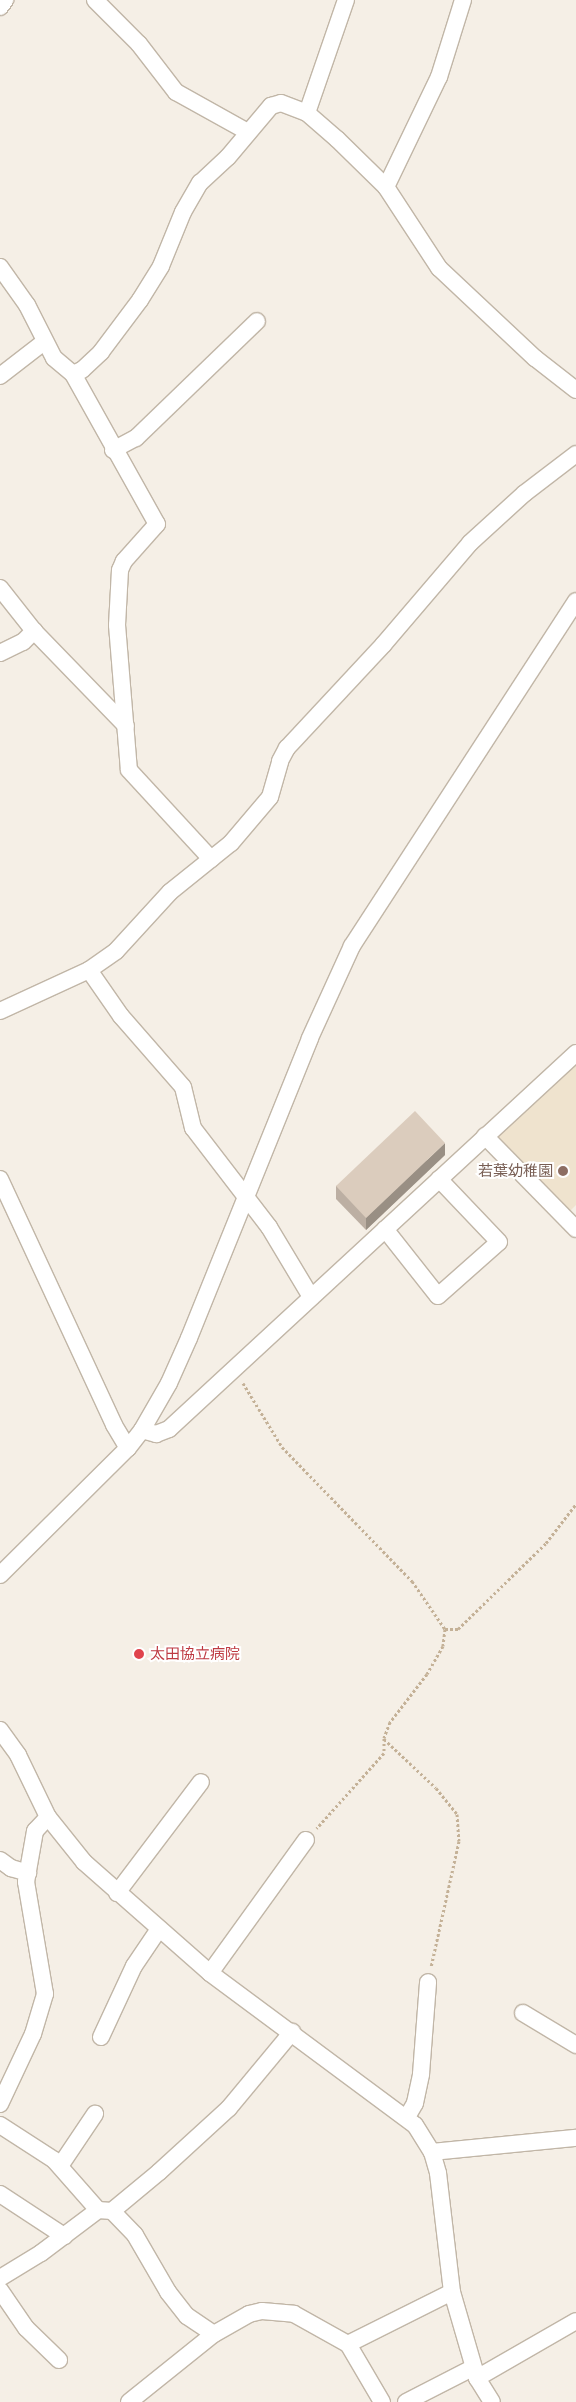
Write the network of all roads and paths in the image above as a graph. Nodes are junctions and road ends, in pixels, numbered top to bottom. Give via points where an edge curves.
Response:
1 (5, 0) edge
2 (95, 0) edge
3 (346, 0) edge
4 (463, 0) edge
5 (0, 7) edge
6 (307, 113) junction
7 (248, 132) junction
8 (386, 187) junction
9 (0, 267) edge
10 (257, 321) dead end
11 (44, 342) junction
12 (73, 374) junction
13 (0, 376) edge
14 (576, 390) edge
15 (113, 450) junction
16 (576, 454) edge
17 (0, 588) edge
18 (576, 601) edge
19 (34, 631) junction
20 (0, 652) edge
21 (126, 726) junction
22 (210, 859) junction
23 (89, 970) junction
24 (0, 1011) edge
25 (576, 1053) edge
26 (485, 1136) junction
27 (0, 1179) edge
28 (439, 1179) junction
29 (245, 1198) junction
30 (385, 1229) junction
31 (576, 1229) edge
32 (311, 1297) junction
33 (236, 1366) junction
34 (142, 1430) junction
35 (128, 1448) junction
36 (576, 1504) edge
37 (0, 1575) edge
38 (445, 1629) junction
39 (0, 1730) edge
40 (384, 1738) junction
41 (201, 1782) dead end
42 (48, 1817) junction
43 (306, 1840) joint
44 (0, 1860) edge
45 (28, 1873) junction
46 (117, 1893) junction
47 (159, 1929) junction
48 (210, 1973) junction
49 (428, 1982) joint
50 (523, 2013) dead end
51 (292, 2032) junction
52 (101, 2037) dead end
53 (576, 2045) edge
54 (0, 2104) edge
55 (94, 2114) dead end
56 (407, 2117) junction
57 (0, 2125) edge
58 (576, 2138) edge
59 (432, 2152) junction
60 (60, 2166) junction
61 (0, 2194) edge
62 (105, 2211) junction
63 (64, 2236) junction
64 (0, 2278) edge
65 (0, 2290) edge
66 (452, 2292) junction
67 (576, 2321) edge
68 (214, 2334) junction
69 (348, 2344) junction
70 (59, 2360) dead end
71 (481, 2388) edge
72 (129, 2402) edge
73 (382, 2402) edge
74 (406, 2402) edge

1 - 5 street
2 - 7 street via 139,44 176,92
3 - 6 street
4 - 8 street via 439,77
6 - 7 street via 281,103 270,106
6 - 8 street
7 - 12 street via 191,197 160,266 140,300 100,352 82,370
8 - 14 street via 439,268 529,352
9 - 11 street via 27,305
10 - 15 street via 136,438
11 - 12 street via 54,358
11 - 13 street
12 - 15 street
15 - 21 street via 157,524 120,570 117,625
16 - 22 street via 525,493 464,550 383,646 287,748 270,797 253,821
17 - 19 street
18 - 29 street via 352,946
19 - 20 street via 23,642
19 - 21 street
21 - 22 street via 129,770
22 - 23 street via 170,892 116,951
23 - 24 street
23 - 29 street via 121,1016 183,1087 193,1128
25 - 26 street
26 - 28 street
26 - 31 street
27 - 35 street via 117,1433
28 - 30 street
28 - 30 street via 499,1242 438,1296
29 - 32 street via 270,1227
29 - 34 street via 169,1383
30 - 32 street
32 - 33 street
33 - 34 street via 169,1429 156,1434
33 - 38 path via 258,1410 282,1447 412,1581
34 - 35 street
35 - 37 street
36 - 38 path via 546,1543 458,1629
38 - 40 path via 443,1646 427,1674 390,1722
39 - 42 street via 18,1755
40 - 43 path via 384,1753
40 - 49 path via 436,1788 457,1814 459,1841
41 - 46 street
42 - 45 street via 35,1831
42 - 46 street via 78,1856
43 - 48 street
44 - 45 street via 11,1868
45 - 54 street via 45,1994 33,2034
46 - 47 street
47 - 48 street
47 - 52 street via 134,1966
48 - 51 street
49 - 56 street via 421,2074 415,2103
50 - 53 street
51 - 56 street
51 - 62 street via 229,2108
55 - 60 street
56 - 59 street
57 - 60 street
58 - 59 street
59 - 66 street via 438,2173
60 - 62 street
61 - 63 street
62 - 63 street
62 - 68 street via 136,2235 168,2292 187,2316
63 - 64 street
65 - 70 street via 26,2328
66 - 69 street
66 - 71 street
67 - 71 street
68 - 69 street via 249,2314 280,2311 312,2322
68 - 72 street
69 - 73 street
71 - 74 street

